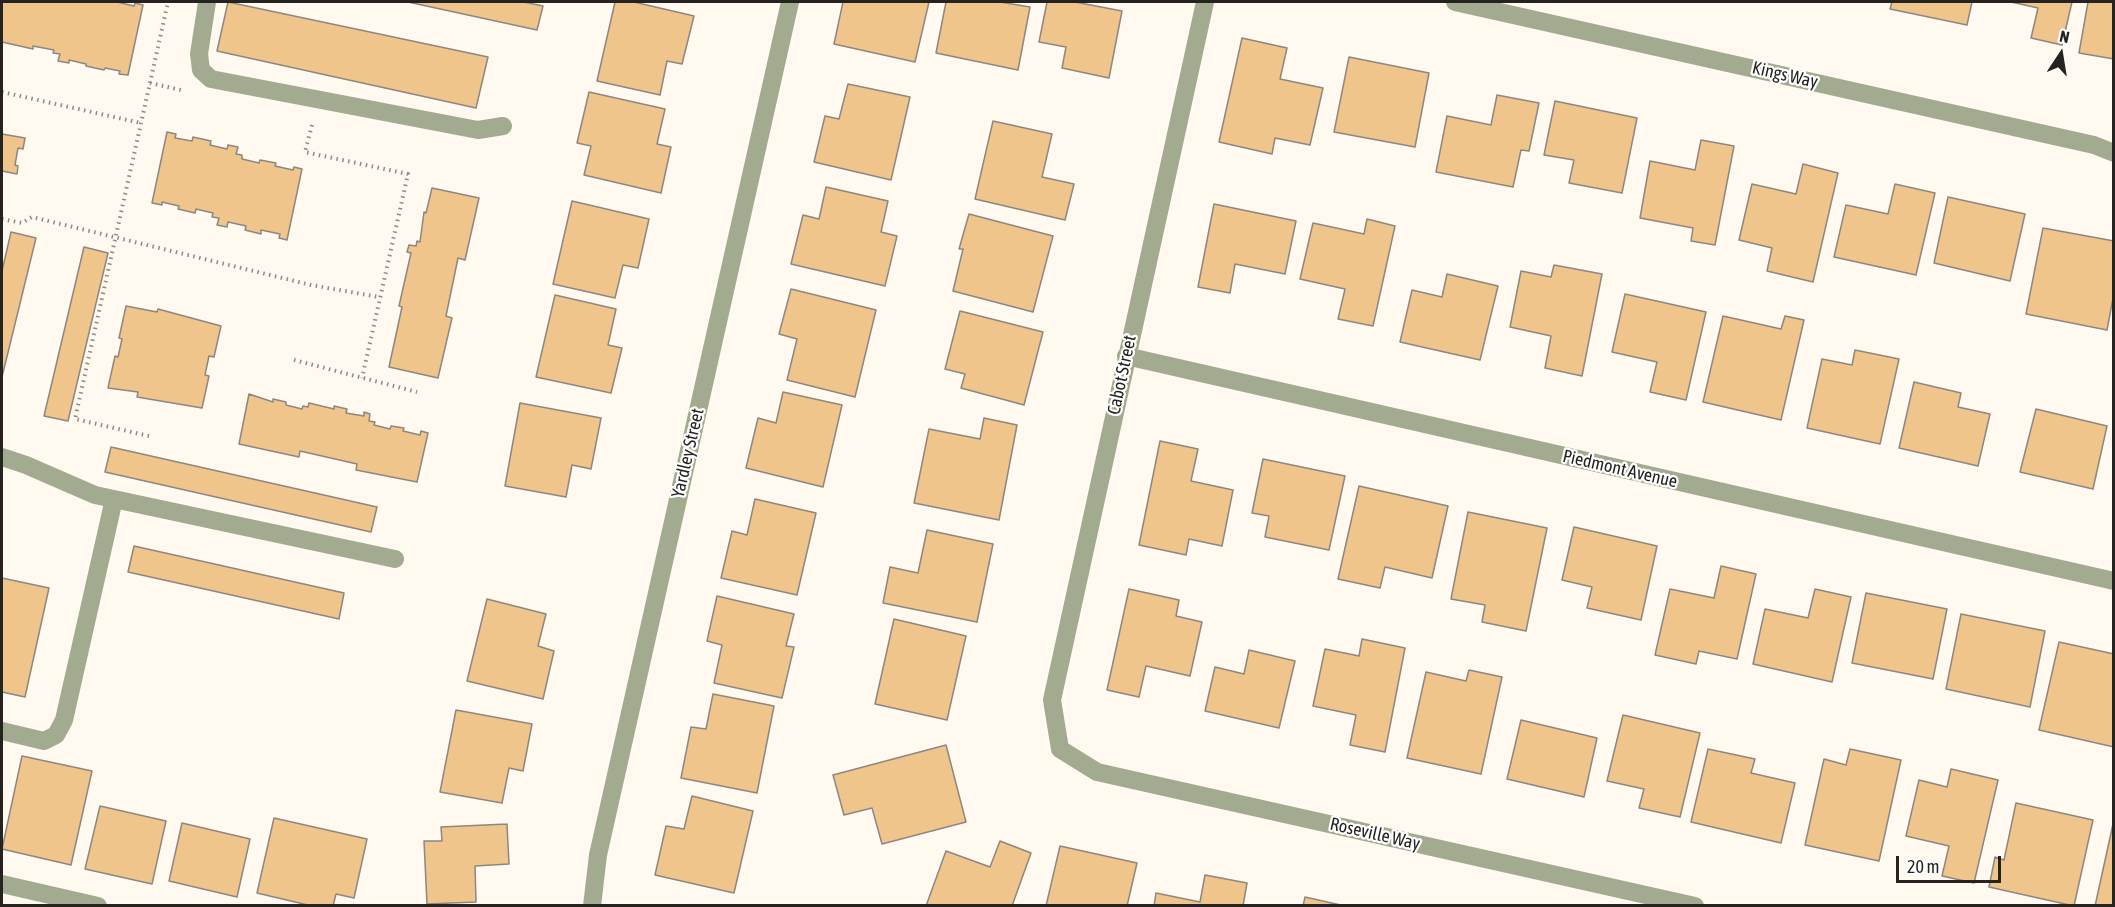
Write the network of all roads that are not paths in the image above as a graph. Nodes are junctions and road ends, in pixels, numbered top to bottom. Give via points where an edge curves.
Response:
1 (207, 2) edge
2 (790, 2) edge
3 (1205, 2) edge
4 (1455, 2) edge
5 (503, 126) dead end
6 (2114, 153) edge
7 (1126, 356) junction
8 (2, 457) edge
9 (114, 499) junction
10 (395, 559) dead end
11 (2114, 581) edge
12 (2, 731) edge
13 (1060, 749) joint
14 (2, 884) edge
15 (98, 906) edge
16 (592, 906) edge
17 (1695, 906) edge

1 - 5 street via 199,54 201,69 211,79 478,130
2 - 16 street, Yardley Street via 600,844
3 - 7 street, Cabot Street
4 - 6 street, Kings Way via 2094,145
7 - 11 street, Piedmont Avenue
7 - 13 street, Cabot Street via 1052,700
8 - 9 street
9 - 10 street
9 - 12 street via 64,720 56,735 44,741
13 - 17 street, Roseville Way via 1097,772
14 - 15 street

